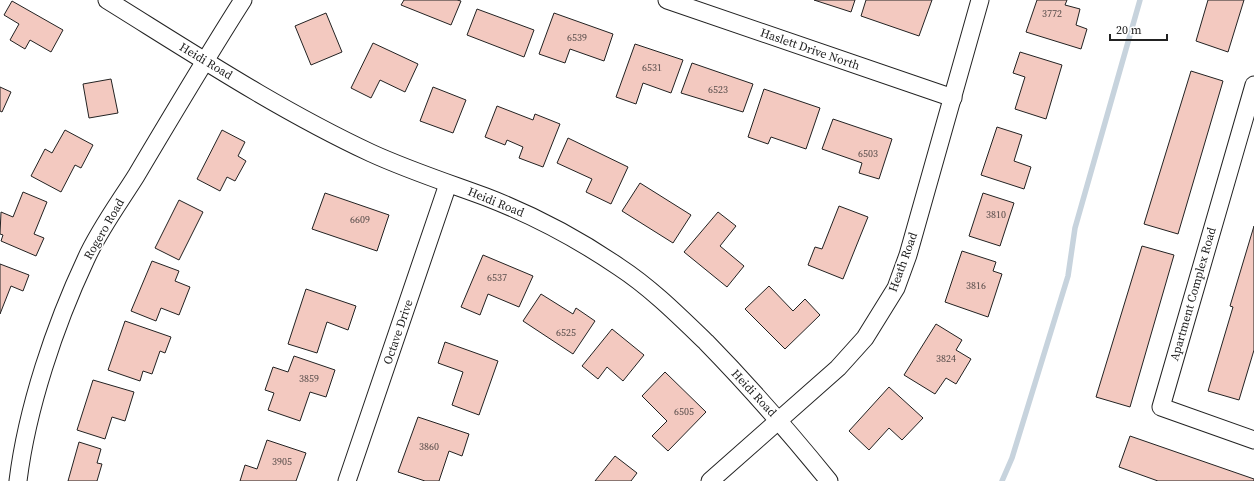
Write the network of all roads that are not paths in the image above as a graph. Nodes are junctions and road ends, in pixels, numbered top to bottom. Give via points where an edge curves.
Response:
1 (107, 0) edge
2 (243, 0) edge
3 (668, 0) edge
4 (980, 0) edge
5 (205, 60) junction
6 (1254, 85) edge
7 (953, 98) junction
8 (1249, 118) edge
9 (448, 184) junction
10 (779, 420) junction
11 (1254, 440) edge
12 (18, 481) edge
13 (347, 481) edge
14 (710, 481) edge
15 (828, 481) edge

1 - 5 street, Heidi Road
2 - 5 street, Rogero Road
3 - 7 street, Haslett Drive North
4 - 7 street, Heath Road
5 - 9 street, Heidi Road via 275,104 324,130 373,154
5 - 12 street, Rogero Road via 87,257 36,395 25,433
6 - 8 street, Apartment Complex Road
7 - 10 street, Heath Road via 908,255 896,288 860,343 838,368
8 - 11 street, Apartment Complex Road via 1160,407
9 - 10 street, Heidi Road via 534,218 578,241 636,279 666,302 732,368
9 - 13 street, Octave Drive
10 - 14 street, Heath Road
10 - 15 street, Heidi Road

